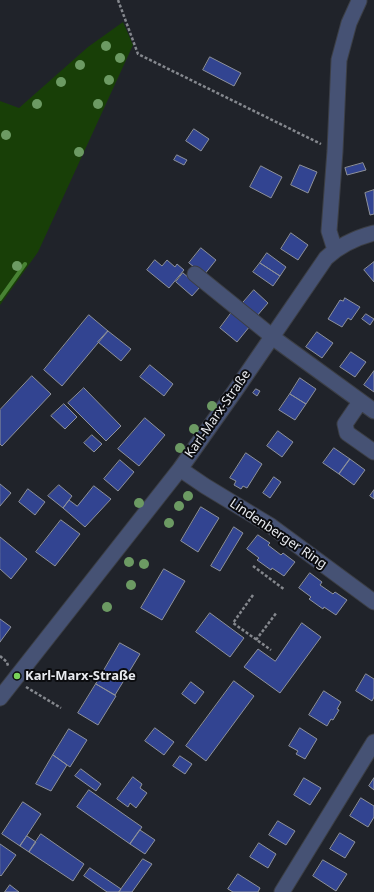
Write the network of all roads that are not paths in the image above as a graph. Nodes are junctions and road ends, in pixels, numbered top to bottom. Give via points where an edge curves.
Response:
1 (358, 1) edge
2 (374, 233) edge
3 (335, 250) junction
4 (195, 274) dead end
5 (272, 336) junction
6 (360, 402) junction
7 (374, 412) edge
8 (374, 452) edge
9 (180, 469) junction
10 (374, 602) edge
11 (0, 698) edge
12 (374, 742) edge
13 (282, 892) edge

1 - 3 street via 339,60 336,151 329,231
2 - 3 street, Karl-Marx-Straße via 351,240
3 - 5 street, Karl-Marx-Straße via 326,258
4 - 5 street
5 - 6 street
5 - 9 street, Karl-Marx-Straße
6 - 7 street
6 - 8 street via 345,424 347,433
9 - 10 street, Lindenberger Ring via 271,526
9 - 11 street, Karl-Marx-Straße
12 - 13 street

